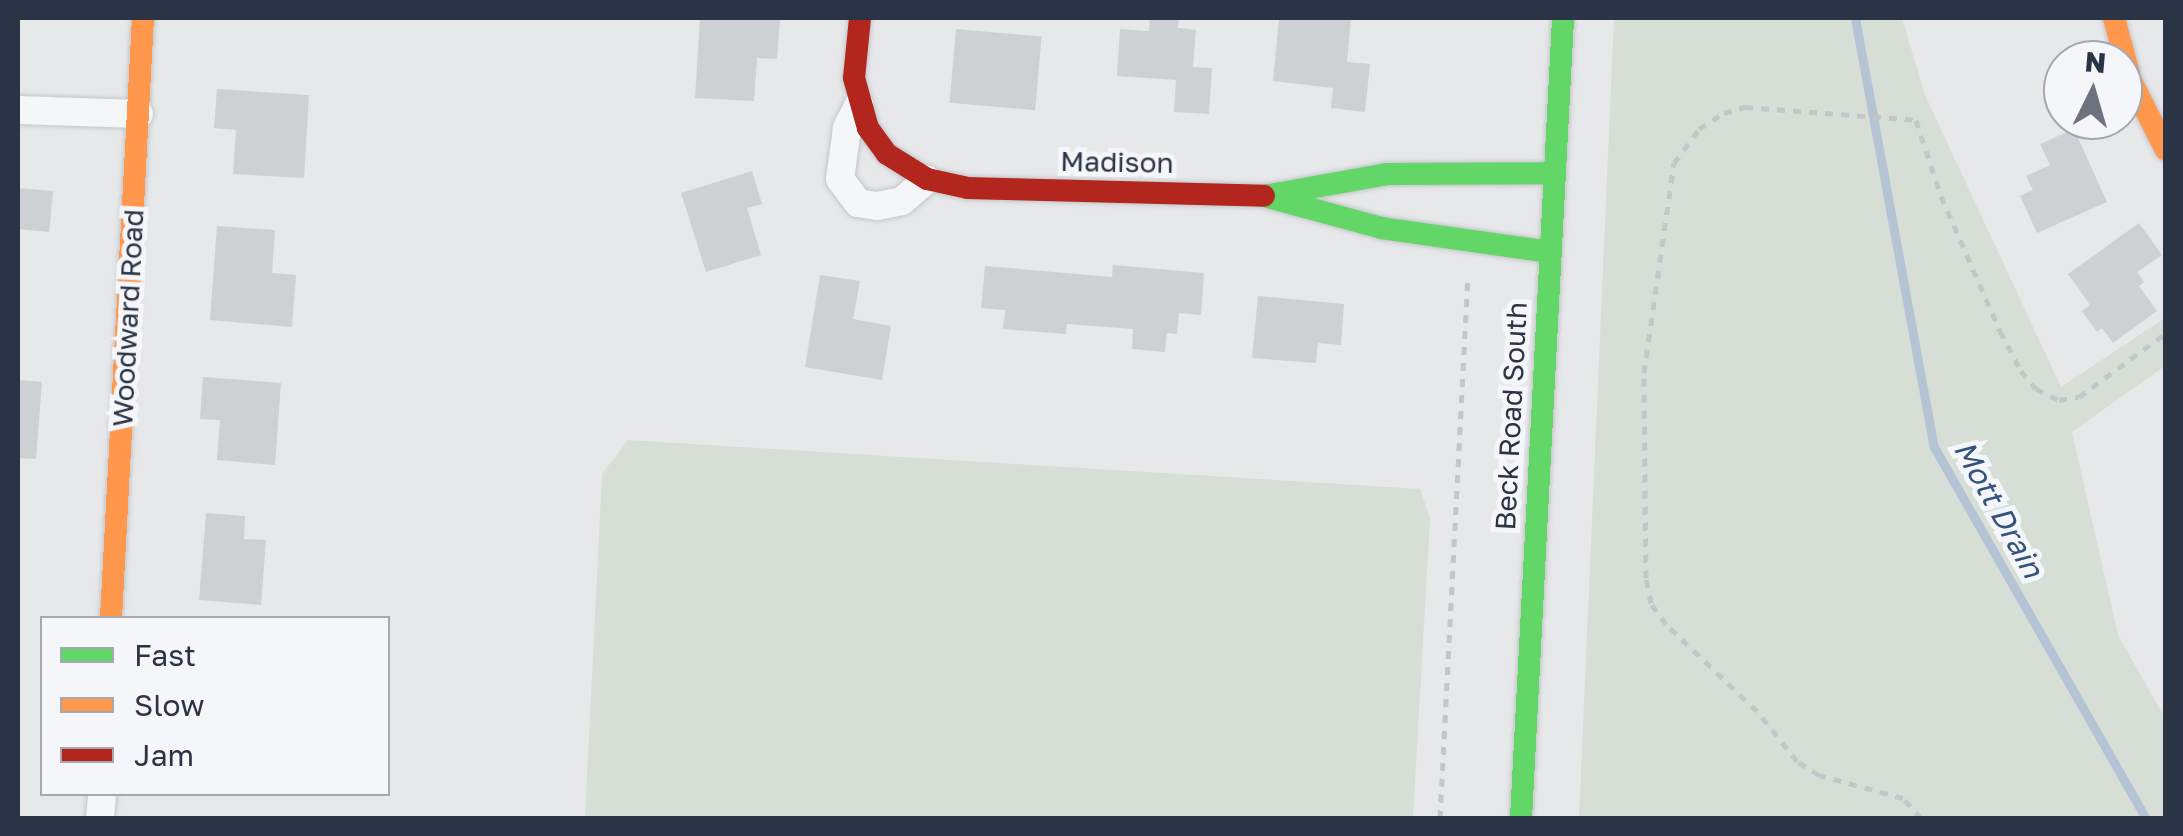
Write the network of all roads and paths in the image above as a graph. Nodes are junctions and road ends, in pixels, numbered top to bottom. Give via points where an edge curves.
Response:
1 (143, 18) edge
2 (860, 18) edge
3 (1563, 18) edge
4 (2114, 18) edge
5 (858, 104) junction
6 (18, 110) edge
7 (139, 114) junction
8 (2166, 150) edge
9 (1554, 174) junction
10 (927, 180) junction
11 (1264, 196) junction
12 (1550, 252) junction
13 (1468, 275) dead end
14 (2166, 333) edge
15 (111, 616) edge
16 (1440, 818) edge
17 (1521, 818) edge
18 (1921, 818) edge

1 - 7 street, Woodward Road
2 - 5 street
3 - 9 street, Beck Road South
4 - 8 street via 2131,81
5 - 10 street via 887,154
5 - 10 street via 840,166 840,179 858,203 902,202
6 - 7 street
7 - 15 street, Woodward Road
9 - 11 street, Madison via 1387,174
9 - 12 street, Beck Road South
10 - 11 street, Madison via 968,188
11 - 12 street, Madison via 1382,228
12 - 17 street, Beck Road South
13 - 16 path
14 - 18 path via 2079,397 2059,400 2036,389 2000,331 1916,120 1745,107 1699,130 1674,163 1644,373 1651,603 1796,761 1819,775 1904,798

